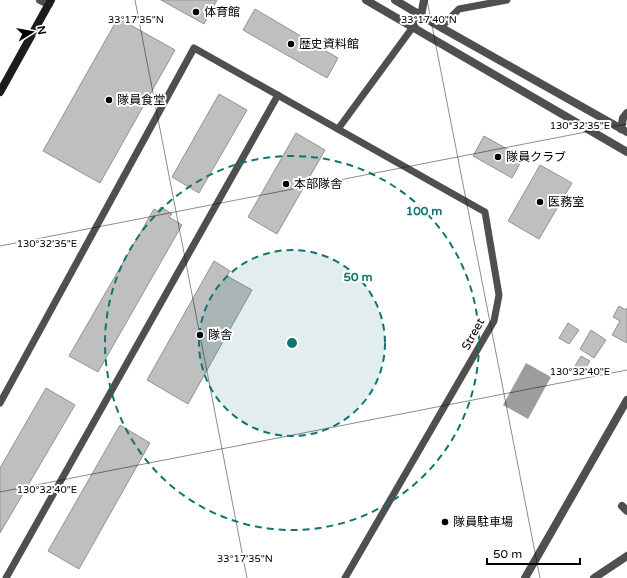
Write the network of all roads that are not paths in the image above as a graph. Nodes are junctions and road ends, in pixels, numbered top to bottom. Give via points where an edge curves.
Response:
1 (40, 0) edge
2 (366, 0) edge
3 (395, 0) edge
4 (424, 0) edge
5 (507, 0) edge
6 (50, 2) edge
7 (421, 16) junction
8 (413, 27) junction
9 (442, 28) junction
10 (0, 92) edge
11 (278, 95) junction
12 (627, 113) edge
13 (338, 129) junction
14 (624, 130) edge
15 (627, 152) edge
16 (627, 400) edge
17 (0, 403) edge
18 (627, 556) edge
19 (6, 578) edge
20 (345, 578) edge
21 (525, 578) edge
22 (594, 578) edge

1 - 6 street
2 - 8 street
3 - 7 street
4 - 7 street
5 - 9 lane via 459,9
6 - 10 main road
7 - 8 lane
7 - 9 street
8 - 13 lane
8 - 15 street
9 - 14 street
11 - 13 lane
11 - 17 lane via 194,48
11 - 19 lane
12 - 14 street via 624,118
13 - 20 lane, Street via 485,212 499,295 494,321
16 - 21 street
18 - 22 street

